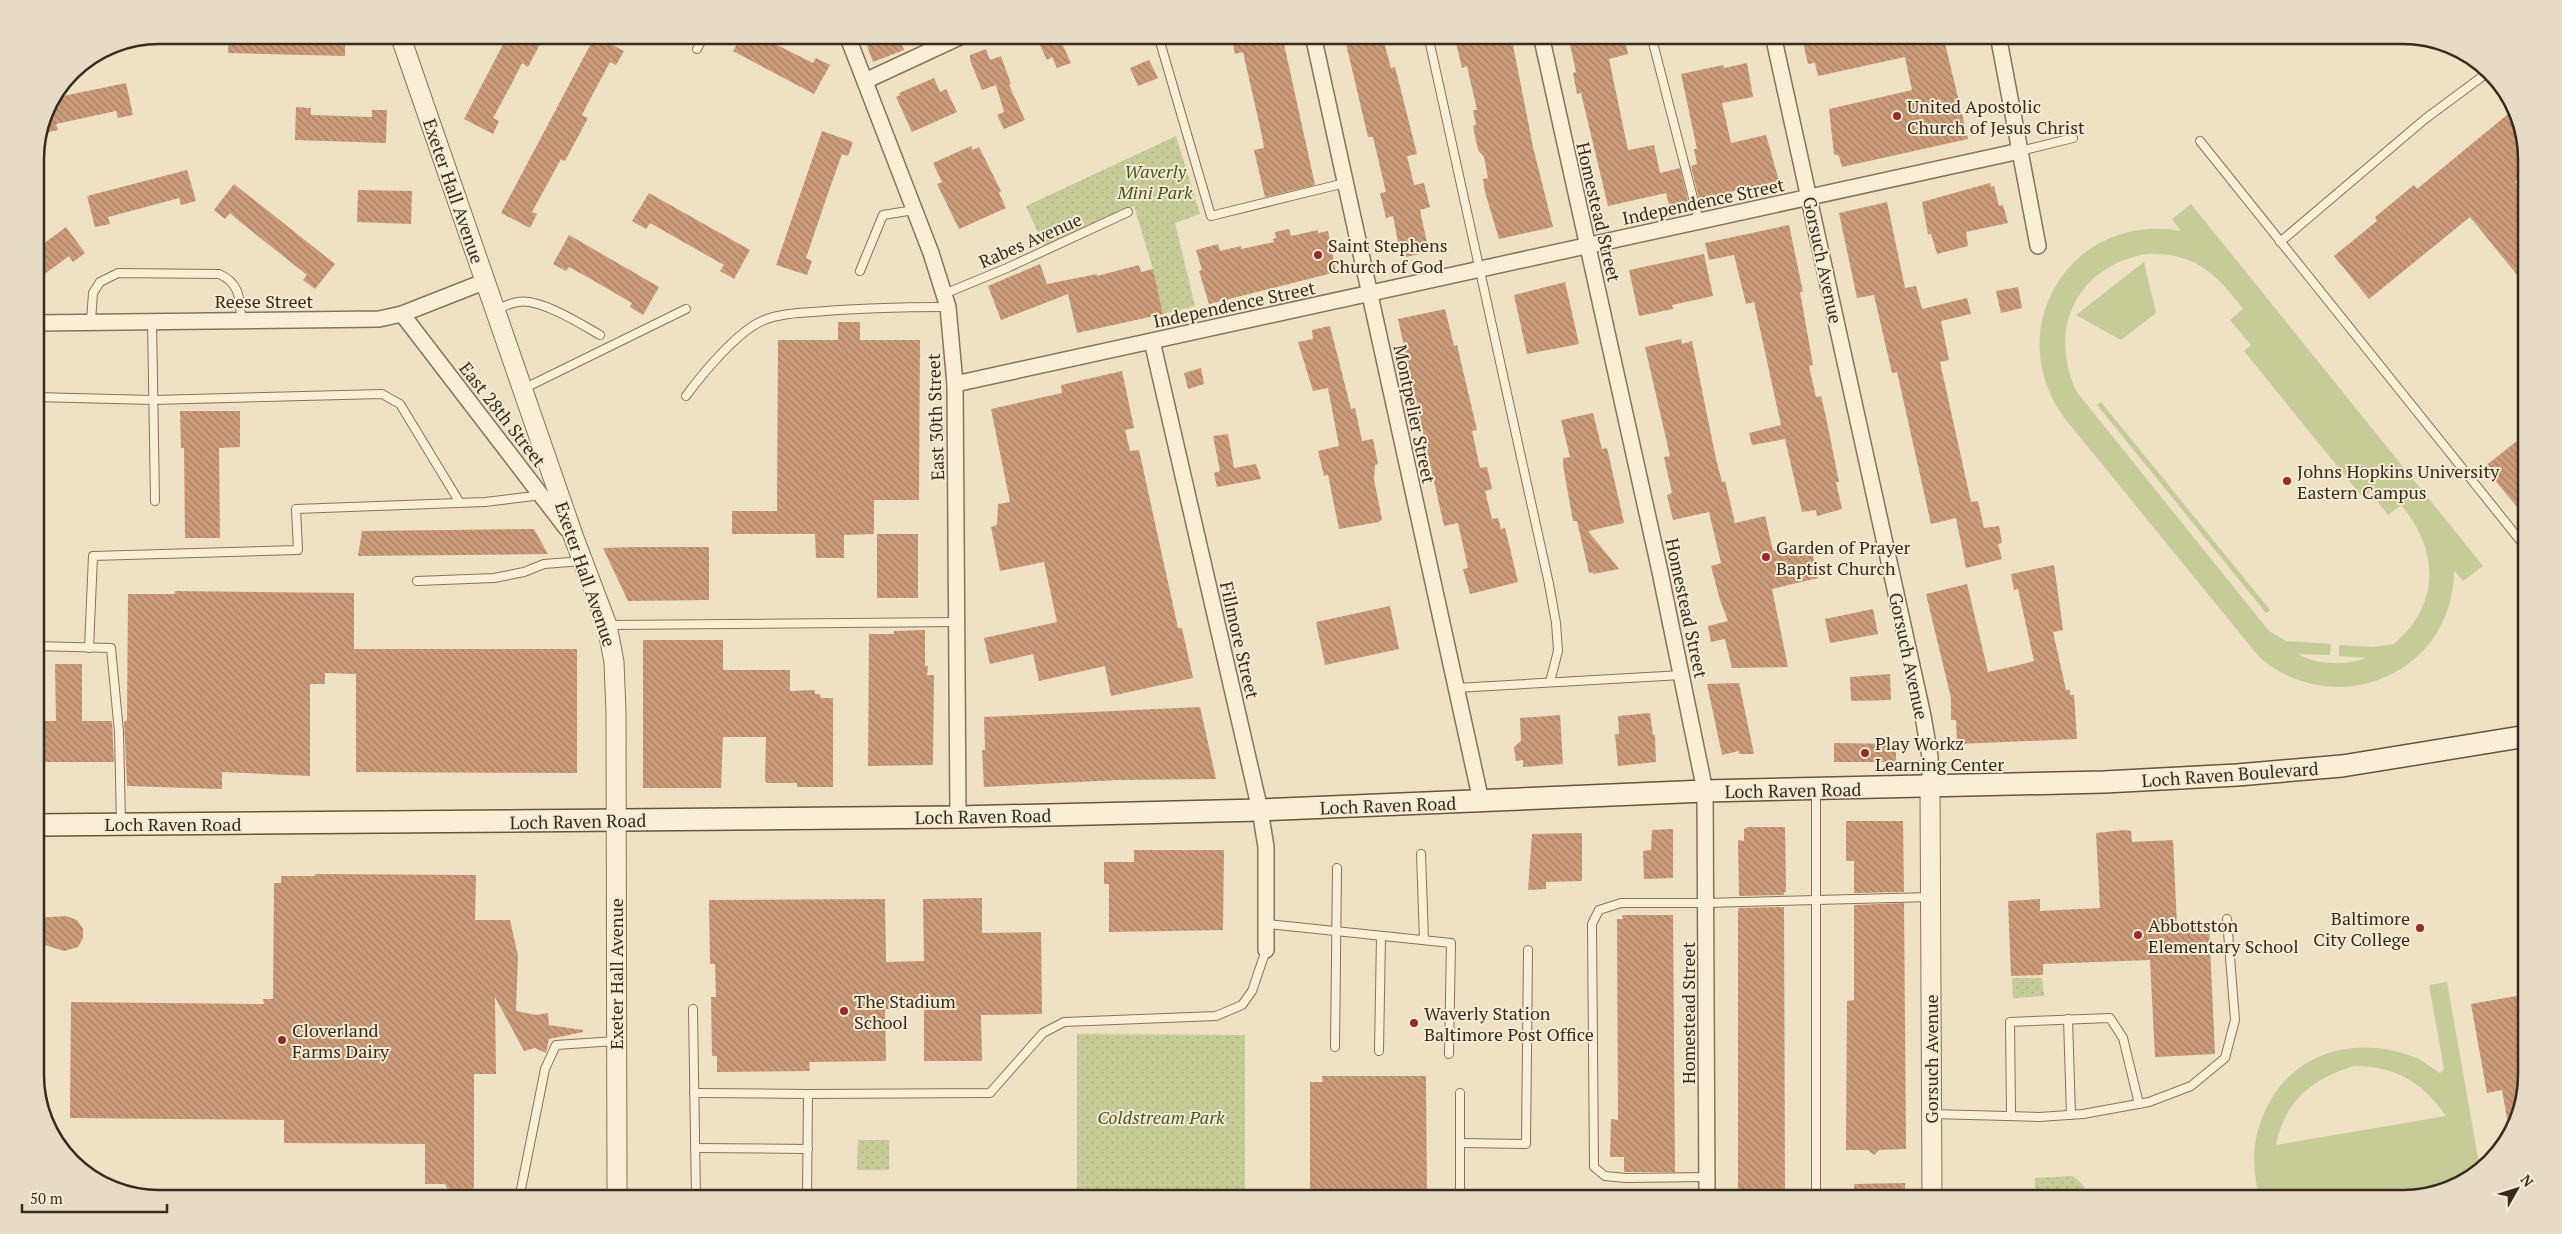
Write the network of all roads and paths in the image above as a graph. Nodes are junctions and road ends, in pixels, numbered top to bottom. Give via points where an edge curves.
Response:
1 (403, 44) edge
2 (699, 44) edge
3 (851, 44) edge
4 (945, 44) edge
5 (1161, 44) edge
6 (1315, 44) edge
7 (1430, 44) edge
8 (1543, 44) edge
9 (1653, 44) edge
10 (1775, 44) edge
11 (2000, 44) edge
12 (696, 49) dead end
13 (2483, 76) edge
14 (865, 81) junction
15 (2073, 138) dead end
16 (2200, 141) dead end
17 (2020, 151) junction
18 (1345, 183) junction
19 (1810, 197) junction
20 (914, 210) junction
21 (1128, 212) dead end
22 (1699, 221) junction
23 (2280, 242) junction
24 (1588, 246) junction
25 (2038, 246) dead end
26 (1480, 269) junction
27 (860, 271) dead end
28 (486, 281) junction
29 (1369, 293) junction
30 (946, 300) junction
31 (686, 309) dead end
32 (496, 310) junction
33 (402, 314) junction
34 (241, 319) junction
35 (152, 320) junction
36 (91, 321) junction
37 (44, 323) edge
38 (600, 334) dead end
39 (1152, 341) junction
40 (955, 384) junction
41 (523, 389) junction
42 (686, 396) dead end
43 (44, 397) edge
44 (153, 400) junction
45 (542, 495) junction
46 (155, 501) dead end
47 (460, 503) junction
48 (574, 538) junction
49 (2518, 538) edge
50 (583, 561) junction
51 (417, 581) dead end
52 (957, 622) junction
53 (607, 626) junction
54 (44, 646) edge
55 (89, 648) junction
56 (1682, 675) junction
57 (1550, 682) junction
58 (1456, 688) junction
59 (2518, 738) edge
60 (1930, 788) junction
61 (1816, 790) junction
62 (1705, 792) junction
63 (1481, 800) junction
64 (1260, 810) junction
65 (958, 817) junction
66 (616, 821) junction
67 (44, 825) edge
68 (121, 825) junction
69 (1421, 854) dead end
70 (1337, 868) dead end
71 (1931, 897) junction
72 (1817, 901) junction
73 (1706, 903) junction
74 (2227, 919) dead end
75 (1267, 924) junction
76 (1335, 931) junction
77 (1381, 936) junction
78 (1424, 940) junction
79 (1266, 950) joint
80 (1528, 950) dead end
81 (693, 1009) dead end
82 (2068, 1019) junction
83 (616, 1041) junction
84 (1335, 1048) dead end
85 (1379, 1051) dead end
86 (1450, 1054) dead end
87 (694, 1093) junction
88 (1460, 1093) dead end
89 (808, 1094) junction
90 (2139, 1104) junction
91 (1932, 1114) junction
92 (2011, 1115) junction
93 (2071, 1115) junction
94 (1460, 1143) junction
95 (695, 1148) junction
96 (808, 1149) junction
97 (1707, 1176) junction
98 (521, 1190) edge
99 (617, 1190) edge
100 (696, 1190) edge
101 (807, 1190) edge
102 (1460, 1190) edge
103 (1707, 1190) edge
104 (1816, 1190) edge
105 (1932, 1190) edge

1 - 28 street, Exeter Hall Avenue
2 - 12 lane
3 - 14 street, East 30th Street
4 - 14 street
5 - 18 lane via 1211,216
6 - 18 street, Montpelier Street
7 - 26 lane
8 - 24 street, Homestead Street
9 - 22 lane
10 - 19 street, Gorsuch Avenue
11 - 17 street
13 - 23 lane via 2425,120
14 - 20 street, East 30th Street
15 - 17 lane
16 - 23 lane
17 - 19 street, Independence Street
17 - 25 street
18 - 29 street, Montpelier Street
19 - 22 street, Independence Street
19 - 60 street, Gorsuch Avenue via 1923,716 1930,757
20 - 27 lane via 883,214
20 - 30 street, East 30th Street
21 - 30 lane, Rabes Avenue
22 - 24 street, Independence Street
23 - 49 lane
24 - 26 street, Independence Street
24 - 56 street, Homestead Street
26 - 29 street, Independence Street
26 - 57 lane via 1556,623 1558,652
28 - 32 street, Exeter Hall Avenue
28 - 33 street, Reese Street
29 - 39 street, Independence Street
29 - 58 street, Montpelier Street
30 - 40 street, East 30th Street
30 - 42 lane via 791,314 761,321 704,371
31 - 41 lane
32 - 38 lane via 519,301 534,304 549,308
32 - 41 street, Exeter Hall Avenue
33 - 34 street, Reese Street via 379,319
33 - 45 street, East 28th Street
34 - 35 street, Reese Street
34 - 36 lane via 239,294 228,278 219,274 118,273 100,282 93,293
35 - 36 street, Reese Street
35 - 44 lane
36 - 37 street, Reese Street
39 - 40 street, Independence Street
39 - 64 street, Fillmore Street
40 - 52 street, East 30th Street
41 - 48 street, Exeter Hall Avenue
43 - 44 lane
44 - 46 lane
44 - 47 lane via 382,394 400,404
45 - 47 lane
45 - 48 street, East 28th Street
47 - 55 lane via 296,509 298,550 93,556
48 - 50 street, Exeter Hall Avenue
50 - 51 lane via 544,564 494,578
50 - 53 street, Exeter Hall Avenue
52 - 53 lane
52 - 65 street, East 30th Street
53 - 66 street, Exeter Hall Avenue via 614,662
54 - 55 lane
55 - 68 lane via 111,648 119,732
56 - 57 lane
56 - 62 street, Homestead Street
57 - 58 lane
58 - 63 street, Montpelier Street
59 - 60 main road, Loch Raven Boulevard via 2400,758 2292,771 2169,780
60 - 61 main road, Loch Raven Road
60 - 71 street, Gorsuch Avenue
61 - 62 main road, Loch Raven Road
61 - 72 lane
62 - 63 main road, Loch Raven Road
62 - 73 street, Homestead Street
63 - 64 main road, Loch Raven Road
64 - 65 main road, Loch Raven Road
64 - 75 street, Fillmore Street via 1266,847
65 - 66 main road, Loch Raven Road
66 - 68 main road, Loch Raven Road
66 - 83 street, Exeter Hall Avenue
67 - 68 main road, Loch Raven Road
69 - 78 lane
70 - 76 lane
71 - 72 lane
71 - 91 street, Gorsuch Avenue
72 - 73 lane
72 - 104 lane
73 - 97 street, Homestead Street
73 - 97 lane via 1621,903 1608,906 1598,910 1592,934 1594,1167 1606,1176 1626,1178
74 - 90 lane via 2235,1020 2225,1058 2191,1086
75 - 76 lane
75 - 79 street, Fillmore Street
76 - 77 lane
76 - 84 lane
77 - 78 lane
77 - 85 lane
78 - 86 lane via 1451,943
79 - 89 lane via 1252,991 1242,1005 1216,1016 1064,1022 1043,1033 990,1093
80 - 94 lane via 1526,1144
81 - 87 lane
82 - 90 lane via 2110,1018 2123,1038
82 - 92 lane via 2010,1022
82 - 93 lane
83 - 98 lane via 556,1045 545,1069
83 - 99 street, Exeter Hall Avenue
87 - 89 lane
87 - 95 lane
88 - 94 lane
89 - 96 lane
90 - 93 lane
91 - 92 lane
91 - 105 street, Gorsuch Avenue
92 - 93 lane
94 - 102 lane
95 - 96 lane
95 - 100 lane
96 - 101 lane
97 - 103 street, Homestead Street

